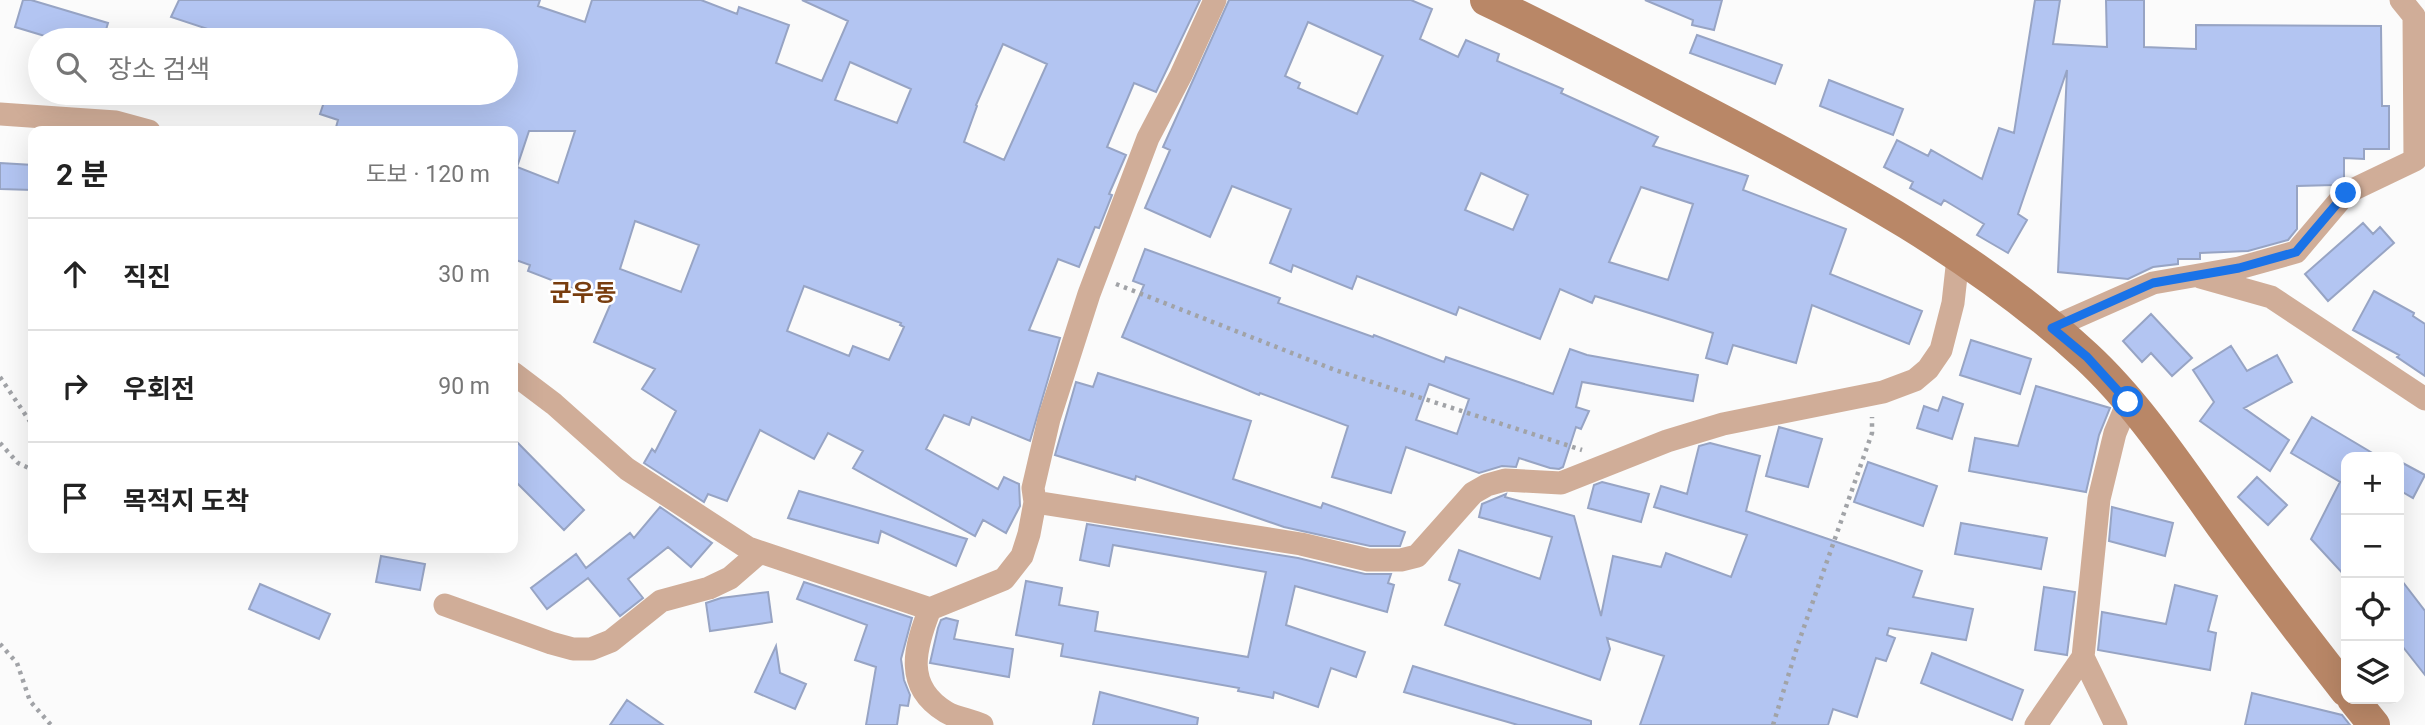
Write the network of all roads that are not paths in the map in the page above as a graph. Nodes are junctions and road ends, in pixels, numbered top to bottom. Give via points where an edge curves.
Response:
1 (1215, 0) edge
2 (1486, 0) edge
3 (2401, 0) edge
4 (0, 114) edge
5 (131, 126) edge
6 (1958, 258) junction
7 (2194, 276) junction
8 (2052, 328) junction
9 (518, 377) edge
10 (2425, 400) edge
11 (2128, 402) junction
12 (1035, 502) junction
13 (760, 552) junction
14 (445, 605) dead end
15 (930, 609) junction
16 (2083, 657) junction
17 (2341, 684) edge
18 (2357, 704) edge
19 (982, 725) edge
20 (2036, 725) edge
21 (2116, 725) edge
22 (2374, 725) edge

1 - 12 street via 1148,138 1096,275 1049,419 1033,488
2 - 6 street via 1834,179
3 - 7 street via 2414,16 2415,160 2346,193 2296,252
4 - 5 street
6 - 8 street
6 - 12 street via 1941,350 1915,380 1872,395 1723,424 1561,483 1504,480 1487,485 1473,493 1417,556 1367,560 1301,544
7 - 8 street via 2153,283
7 - 10 street via 2271,297
8 - 11 street via 2087,357
9 - 13 street via 627,469
11 - 16 street via 2115,433 2099,499
11 - 17 street
12 - 15 street via 1022,556 1004,579
13 - 14 street via 730,578 661,601 621,634 591,649 551,643
13 - 15 street
15 - 19 street via 915,655 915,671 927,696 946,712
16 - 20 street
16 - 21 street
18 - 22 street

